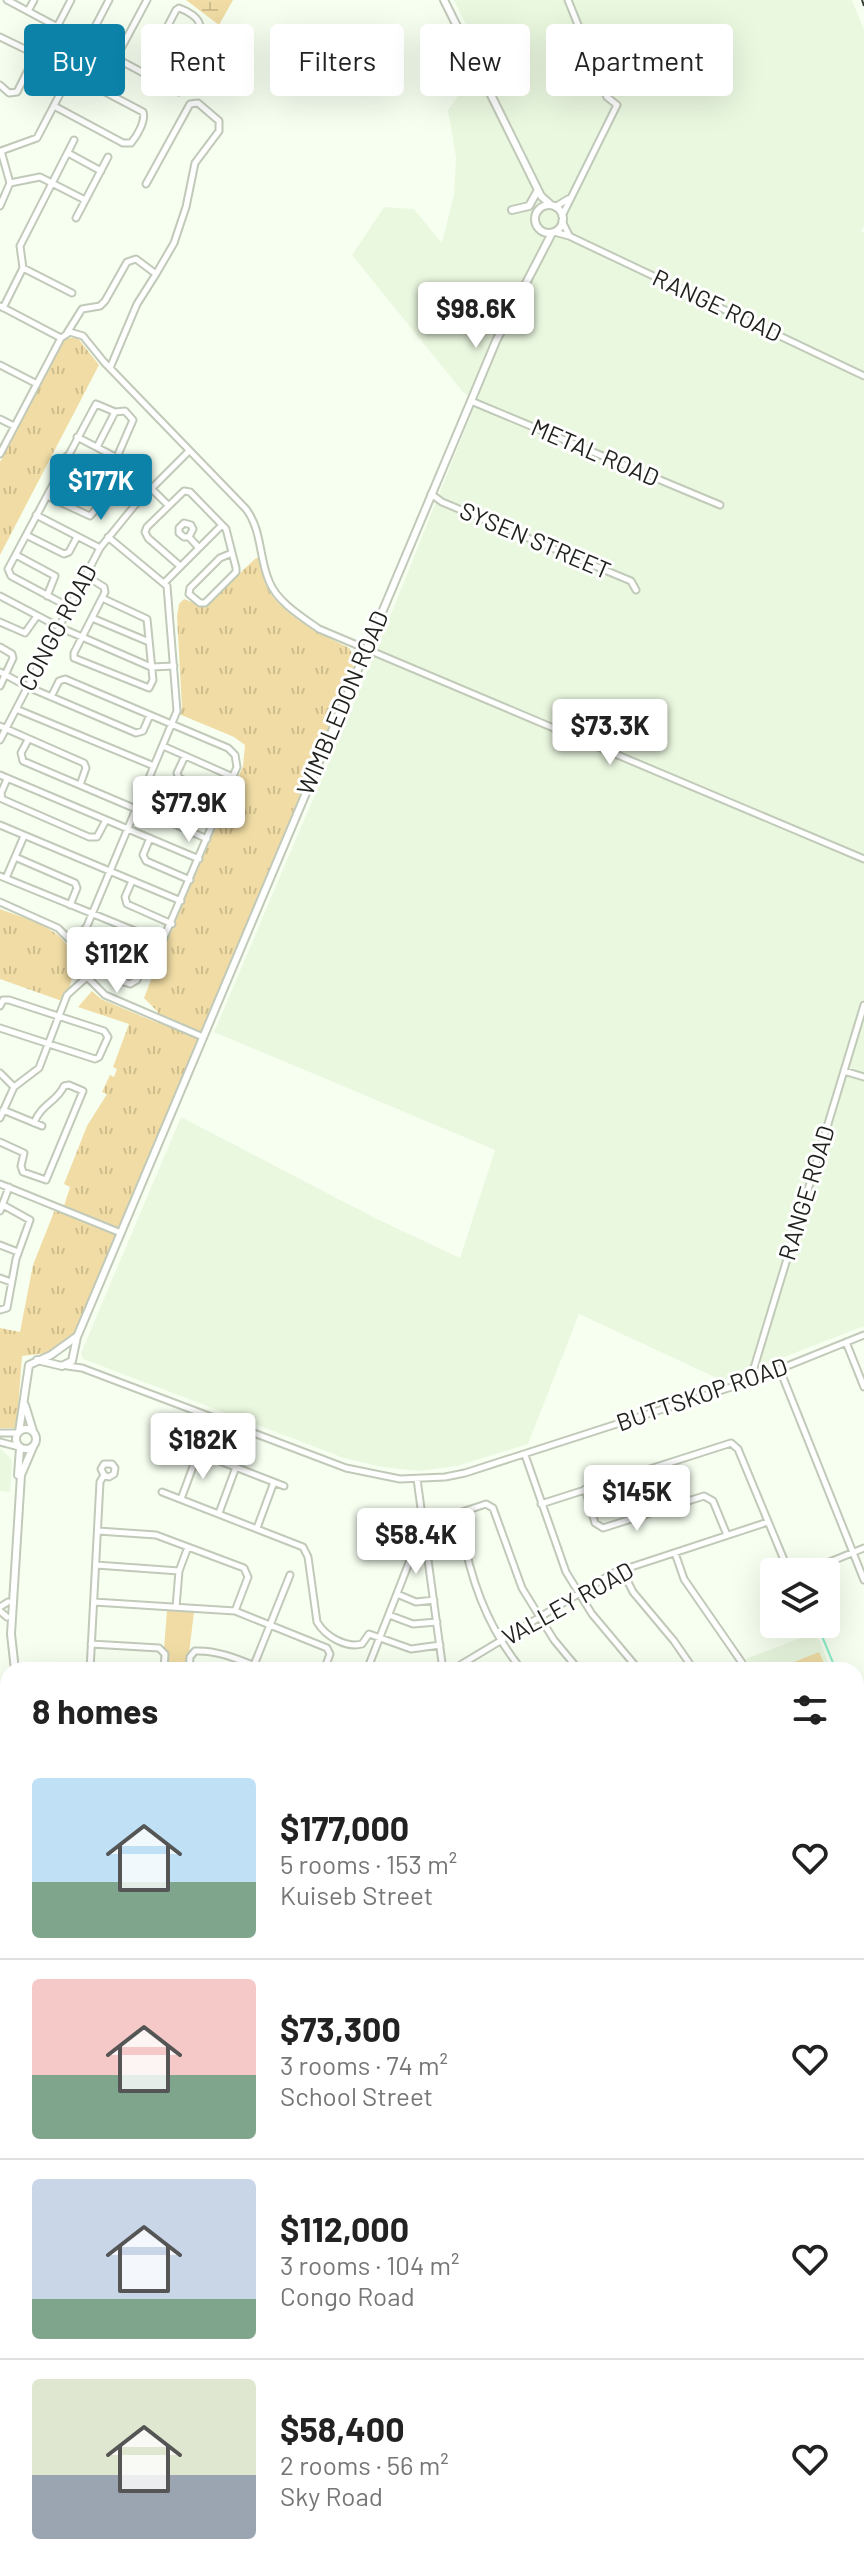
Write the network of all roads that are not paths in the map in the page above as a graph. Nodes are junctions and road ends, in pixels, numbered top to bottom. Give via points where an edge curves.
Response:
1 (7, 0) edge
2 (34, 0) edge
3 (71, 0) edge
4 (109, 0) edge
5 (147, 0) edge
6 (444, 0) edge
7 (568, 0) edge
8 (28, 11) junction
9 (52, 24) edge
10 (59, 24) edge
11 (96, 24) edge
12 (169, 24) edge
13 (199, 24) edge
14 (0, 37) edge
15 (125, 41) edge
16 (24, 49) edge
17 (24, 78) edge
18 (0, 85) edge
19 (59, 96) edge
20 (113, 96) edge
21 (54, 106) junction
22 (74, 140) dead end
23 (0, 150) edge
24 (68, 153) junction
25 (108, 157) dead end
26 (101, 171) junction
27 (10, 183) junction
28 (52, 183) junction
29 (146, 184) dead end
30 (540, 193) junction
31 (569, 199) junction
32 (85, 200) junction
33 (0, 206) edge
34 (553, 206) junction
35 (541, 208) junction
36 (512, 210) dead end
37 (76, 218) dead end
38 (562, 218) junction
39 (541, 230) junction
40 (553, 232) junction
41 (569, 236) junction
42 (544, 249) junction
43 (23, 268) junction
44 (156, 274) junction
45 (72, 293) dead end
46 (2, 307) edge
47 (67, 333) junction
48 (61, 338) junction
49 (0, 365) edge
50 (110, 368) junction
51 (864, 376) edge
52 (37, 384) junction
53 (471, 401) junction
54 (115, 412) junction
55 (0, 419) edge
56 (14, 426) junction
57 (77, 437) junction
58 (97, 447) junction
59 (189, 451) junction
60 (0, 454) edge
61 (67, 456) junction
62 (117, 457) junction
63 (57, 476) junction
64 (117, 486) junction
65 (151, 489) junction
66 (431, 494) junction
67 (47, 496) junction
68 (104, 501) junction
69 (135, 505) junction
70 (168, 505) junction
71 (720, 505) dead end
72 (36, 515) junction
73 (222, 525) junction
74 (26, 535) junction
75 (77, 537) junction
76 (108, 537) junction
77 (189, 537) dead end
78 (100, 548) junction
79 (199, 548) junction
80 (232, 553) junction
81 (16, 555) junction
82 (180, 566) junction
83 (86, 576) junction
84 (165, 582) junction
85 (636, 590) dead end
86 (0, 596) edge
87 (47, 596) junction
88 (102, 598) junction
89 (69, 607) junction
90 (37, 616) junction
91 (92, 618) junction
92 (0, 622) edge
93 (59, 627) junction
94 (81, 638) junction
95 (149, 642) junction
96 (0, 647) edge
97 (367, 650) junction
98 (174, 666) junction
99 (151, 667) junction
100 (3, 674) edge
101 (0, 686) edge
102 (28, 687) junction
103 (51, 697) junction
104 (16, 709) junction
105 (150, 715) junction
106 (172, 724) junction
107 (3, 727) edge
108 (0, 740) edge
109 (28, 740) junction
110 (163, 746) junction
111 (185, 756) junction
112 (154, 766) junction
113 (0, 775) edge
114 (233, 777) junction
115 (7, 779) junction
116 (80, 785) junction
117 (145, 788) junction
118 (168, 798) junction
119 (224, 798) junction
120 (136, 809) junction
121 (216, 818) junction
122 (106, 820) junction
123 (0, 825) edge
124 (128, 829) junction
125 (24, 836) junction
126 (150, 838) junction
127 (207, 839) junction
128 (15, 857) junction
129 (199, 859) junction
130 (864, 859) edge
131 (110, 872) junction
132 (3, 877) edge
133 (190, 880) junction
134 (132, 881) junction
135 (181, 901) junction
136 (0, 902) edge
137 (70, 905) junction
138 (92, 914) junction
139 (172, 924) junction
140 (131, 930) junction
141 (154, 940) junction
142 (73, 943) junction
143 (87, 977) junction
144 (864, 1005) edge
145 (0, 1006) edge
146 (59, 1016) junction
147 (0, 1028) edge
148 (203, 1037) junction
149 (49, 1044) junction
150 (844, 1071) junction
151 (0, 1073) edge
152 (864, 1077) edge
153 (14, 1087) junction
154 (3, 1110) junction
155 (0, 1118) edge
156 (34, 1123) junction
157 (42, 1126) dead end
158 (0, 1142) edge
159 (0, 1184) edge
160 (9, 1187) junction
161 (1, 1208) edge
162 (121, 1233) junction
163 (0, 1245) edge
164 (18, 1252) junction
165 (0, 1278) edge
166 (11, 1282) junction
167 (0, 1310) edge
168 (864, 1335) edge
169 (77, 1337) junction
170 (846, 1342) junction
171 (63, 1347) junction
172 (54, 1353) junction
173 (73, 1356) junction
174 (37, 1360) junction
175 (56, 1363) junction
176 (67, 1366) junction
177 (82, 1368) junction
178 (780, 1370) junction
179 (750, 1381) junction
180 (864, 1387) edge
181 (24, 1402) junction
182 (33, 1431) junction
183 (0, 1433) edge
184 (18, 1433) junction
185 (0, 1442) edge
186 (181, 1446) dead end
187 (20, 1447) junction
188 (33, 1447) junction
189 (198, 1453) junction
190 (525, 1455) junction
191 (236, 1467) junction
192 (104, 1475) dead end
193 (417, 1479) junction
194 (274, 1482) junction
195 (284, 1486) dead end
196 (585, 1489) junction
197 (162, 1492) dead end
198 (181, 1499) junction
199 (541, 1504) junction
200 (219, 1513) junction
201 (768, 1522) junction
202 (257, 1528) junction
203 (98, 1531) junction
204 (727, 1535) junction
205 (426, 1545) junction
206 (188, 1547) junction
207 (864, 1548) edge
208 (675, 1553) junction
209 (853, 1553) junction
210 (783, 1558) edge
211 (840, 1558) edge
212 (96, 1565) junction
213 (622, 1570) junction
214 (179, 1571) junction
215 (290, 1575) dead end
216 (864, 1580) edge
217 (397, 1594) junction
218 (578, 1594) junction
219 (434, 1600) junction
220 (8, 1602) junction
221 (94, 1602) junction
222 (176, 1607) junction
223 (0, 1609) edge
224 (235, 1611) junction
225 (389, 1615) junction
226 (7, 1617) junction
227 (540, 1617) junction
228 (437, 1622) junction
229 (270, 1626) junction
230 (380, 1637) junction
231 (502, 1640) junction
232 (91, 1644) junction
233 (440, 1645) junction
234 (11, 1662) edge
235 (13, 1662) edge
236 (90, 1662) edge
237 (164, 1662) edge
238 (190, 1662) edge
239 (240, 1662) edge
240 (255, 1662) edge
241 (327, 1662) edge
242 (370, 1662) edge
243 (442, 1662) edge
244 (465, 1662) edge
245 (517, 1662) edge
246 (572, 1662) edge
247 (633, 1662) edge
248 (688, 1662) edge
249 (741, 1662) edge

1 - 8 street
2 - 8 street
3 - 10 street
4 - 11 street
5 - 15 street
6 - 30 main road
7 - 31 street via 607,97 617,105
8 - 9 street
12 - 13 street via 179,8
14 - 16 street
17 - 18 street via 14,93
19 - 21 street
20 - 21 street via 143,112 131,143
21 - 23 street via 34,140
22 - 24 street
23 - 27 street
24 - 26 street
24 - 28 street
25 - 26 street
26 - 32 street
27 - 28 street via 37,176
27 - 33 street
28 - 32 street
28 - 43 street via 20,246
29 - 44 street via 190,104 198,103 220,123 219,131 195,163 174,243
30 - 34 main road
30 - 35 main road
30 - 36 main road via 529,206
31 - 34 street
31 - 38 street
32 - 37 street
34 - 35 main road
34 - 38 main road
35 - 39 main road via 535,221
38 - 40 main road
38 - 41 street
39 - 40 main road
39 - 42 main road
40 - 41 street, RANGE ROAD
40 - 42 main road, WIMBLEDON ROAD
41 - 51 street, RANGE ROAD
42 - 53 main road, WIMBLEDON ROAD
43 - 45 street
43 - 46 street
44 - 47 street via 130,260 105,301 82,309
44 - 50 street
46 - 48 street
47 - 48 street
47 - 50 street via 83,336
48 - 52 street
49 - 52 street
50 - 59 street
52 - 56 street
53 - 66 main road, WIMBLEDON ROAD
53 - 71 street, METAL ROAD
54 - 57 street via 94,405
54 - 58 street
54 - 62 street via 125,411 133,422
55 - 56 street
56 - 60 street
57 - 58 street
57 - 61 street
58 - 62 street
59 - 65 street, CONGO ROAD
59 - 97 street via 250,514 266,574 278,596 319,629
61 - 63 street
61 - 64 street
62 - 65 street
63 - 67 street
63 - 68 street
64 - 68 street
64 - 69 street
65 - 69 street, CONGO ROAD
65 - 70 street
66 - 85 street, SYSEN STREET via 631,581
66 - 97 main road, WIMBLEDON ROAD
67 - 68 street via 87,516
67 - 72 street
69 - 76 street, CONGO ROAD
70 - 73 street via 190,492
70 - 82 street via 145,534
72 - 74 street
72 - 75 street
73 - 79 street
73 - 80 street
74 - 75 street via 64,554
74 - 81 street
75 - 78 street
76 - 78 street, CONGO ROAD
76 - 84 street
77 - 79 street
78 - 83 street, CONGO ROAD
79 - 82 street
80 - 80 street via 190,588 198,602 205,603 236,572
81 - 87 street via 9,575
81 - 87 street via 53,574
82 - 84 street
83 - 88 street via 104,587
83 - 89 street, CONGO ROAD
84 - 98 street
86 - 90 street
87 - 89 street
88 - 91 street
88 - 95 street via 146,618
89 - 93 street, CONGO ROAD
90 - 92 street via 25,633
90 - 93 street
91 - 94 street
91 - 95 street
93 - 94 street
93 - 102 street, CONGO ROAD
94 - 99 street
94 - 99 street via 73,655 80,662 145,688 152,685
95 - 99 street
96 - 100 street via 13,656
97 - 130 street
97 - 148 main road, WIMBLEDON ROAD
98 - 99 street
98 - 106 street via 178,707
100 - 101 street
100 - 102 street
102 - 103 street
102 - 104 street, CONGO ROAD
103 - 105 street via 65,679
103 - 105 street via 136,733 143,731
104 - 107 street, CONGO ROAD
104 - 112 street
105 - 106 street
106 - 110 street
106 - 114 street via 231,749 238,763
107 - 108 street, CONGO ROAD
107 - 109 street
109 - 116 street via 84,763
109 - 116 street via 23,761
110 - 111 street
110 - 112 street
111 - 114 street
111 - 119 street via 179,778
112 - 117 street
113 - 115 street
114 - 119 street
115 - 122 street
115 - 122 street via 2,799 75,831 96,838
116 - 120 street
117 - 118 street
117 - 120 street
118 - 121 street
118 - 127 street via 161,818
119 - 121 street
120 - 124 street
121 - 127 street
122 - 124 street
123 - 125 street
124 - 126 street
124 - 131 street
125 - 128 street
125 - 131 street
126 - 129 street
126 - 133 street via 146,861
127 - 129 street
128 - 132 street
128 - 137 street via 76,884
129 - 133 street
131 - 134 street
131 - 138 street
132 - 137 street
133 - 135 street
134 - 135 street
134 - 139 street via 127,904
135 - 139 street
136 - 142 street via 52,924
137 - 138 street
138 - 140 street
138 - 142 street
139 - 141 street via 165,940
140 - 141 street
140 - 141 street via 114,973 118,980 137,980
142 - 143 street
143 - 146 street via 71,991
143 - 148 street via 105,995
144 - 150 street, RANGE ROAD
145 - 146 street via 9,1000
146 - 149 street
146 - 149 street via 104,1031 107,1040 95,1059
147 - 149 street
148 - 162 main road, WIMBLEDON ROAD
149 - 153 street via 36,1073
150 - 152 street
150 - 179 street, RANGE ROAD
151 - 153 street
153 - 154 street
154 - 155 street
154 - 156 street
156 - 157 street
156 - 158 street via 40,1109 64,1086 83,1091 46,1180 23,1172 24,1153
159 - 160 street
160 - 161 street
160 - 162 street
161 - 164 street via 30,1218
162 - 169 main road, WIMBLEDON ROAD
163 - 164 street
164 - 166 street
165 - 166 street
166 - 167 street via 7,1308
168 - 170 street, BUTTSKOP ROAD
169 - 171 main road
169 - 173 main road, WIMBLEDON ROAD
170 - 178 street, BUTTSKOP ROAD
170 - 180 street
171 - 172 main road
171 - 173 main road
172 - 174 main road
172 - 175 main road
173 - 176 main road
173 - 177 street, BUTTSKOP ROAD
174 - 175 main road
174 - 181 main road via 27,1368
175 - 176 main road
176 - 177 street, BUTTSKOP ROAD
177 - 193 street, BUTTSKOP ROAD via 346,1468
178 - 179 street, BUTTSKOP ROAD
178 - 209 street
179 - 190 street, BUTTSKOP ROAD
181 - 182 main road
181 - 184 main road
182 - 184 main road
182 - 188 main road
183 - 184 street
184 - 187 main road
185 - 187 street
186 - 189 street
187 - 188 main road
187 - 220 main road
188 - 235 main road via 21,1475
189 - 191 street
189 - 198 street
190 - 193 street, BUTTSKOP ROAD via 465,1473
190 - 199 street
191 - 194 street
191 - 200 street
192 - 203 street
193 - 205 street
194 - 195 street
194 - 202 street
196 - 199 street
196 - 201 street via 731,1443
196 - 204 street via 595,1523 603,1528 704,1496 713,1501
197 - 198 street
198 - 200 street
199 - 218 street
200 - 202 street
201 - 204 street, VALLEY ROAD
201 - 210 street
202 - 230 street via 306,1550 323,1631 353,1646 369,1634
203 - 206 street via 151,1534
203 - 212 street
204 - 208 street, VALLEY ROAD
205 - 217 street via 415,1548
205 - 219 street
206 - 214 street
206 - 224 street via 247,1572
207 - 209 street
208 - 213 street, VALLEY ROAD
208 - 249 street via 684,1579
209 - 211 street
209 - 216 street
212 - 214 street
212 - 221 street
213 - 218 street, VALLEY ROAD
213 - 248 street via 629,1587
214 - 222 street
215 - 229 street
217 - 219 street via 416,1602
217 - 225 street
218 - 227 street, VALLEY ROAD
218 - 247 street
219 - 228 street
220 - 223 street
220 - 226 main road
221 - 222 street
221 - 232 street
222 - 224 street
223 - 226 street
224 - 229 street
225 - 228 street via 413,1624
225 - 230 street
226 - 234 main road
227 - 231 street, VALLEY ROAD
227 - 231 street via 522,1588 491,1506 465,1509 460,1520 472,1578
227 - 246 street
228 - 233 street
229 - 240 street
229 - 241 street via 327,1648
230 - 233 street via 411,1649
230 - 242 street
231 - 244 street, VALLEY ROAD
231 - 245 street
232 - 236 street
232 - 237 street via 159,1648
233 - 243 street
238 - 239 street via 192,1653 199,1651

